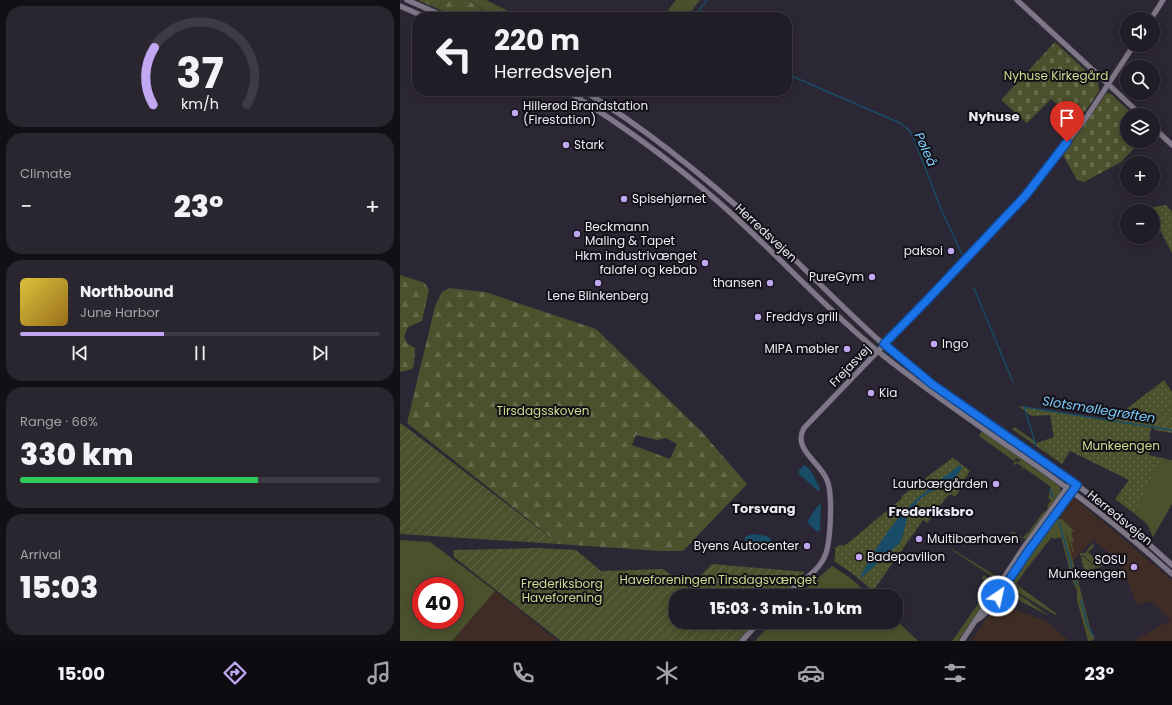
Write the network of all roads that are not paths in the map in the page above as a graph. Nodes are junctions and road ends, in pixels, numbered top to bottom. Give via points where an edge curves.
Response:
1 (407, 0) edge
2 (1016, 0) edge
3 (1164, 0) edge
4 (400, 6) edge
5 (414, 12) edge
6 (435, 12) edge
7 (1156, 12) edge
8 (1129, 52) edge
9 (1108, 84) junction
10 (575, 96) edge
11 (591, 96) edge
12 (1134, 108) edge
13 (1160, 134) edge
14 (1172, 145) edge
15 (884, 344) junction
16 (878, 351) junction
17 (1072, 481) junction
18 (1077, 485) junction
19 (1066, 488) junction
20 (1072, 492) junction
21 (1172, 565) edge
22 (1172, 574) edge
23 (792, 589) edge
24 (977, 620) junction
25 (753, 629) edge
26 (742, 641) edge
27 (962, 641) edge

1 - 6 street
2 - 9 street
3 - 7 street
4 - 5 street
8 - 9 street, Frejasvej
9 - 12 street
9 - 15 street, Frejasvej via 1086,118 1026,195
10 - 16 street, Herredsvejen via 648,145 716,200
11 - 15 street, Herredsvejen via 686,163 766,233
13 - 14 street
15 - 16 street, Frejasvej
15 - 17 street, Herredsvejen via 932,384
16 - 19 street, Herredsvejen via 922,387
16 - 23 street, Frejasvej via 802,431 802,446 829,485 828,546 818,567
17 - 18 street, Herredsvejen
17 - 19 street
18 - 20 street
18 - 21 street, Herredsvejen via 1115,514
19 - 20 street, Herredsvejen
19 - 24 street
20 - 22 street, Herredsvejen
20 - 24 street via 994,602
24 - 27 street
25 - 26 street

